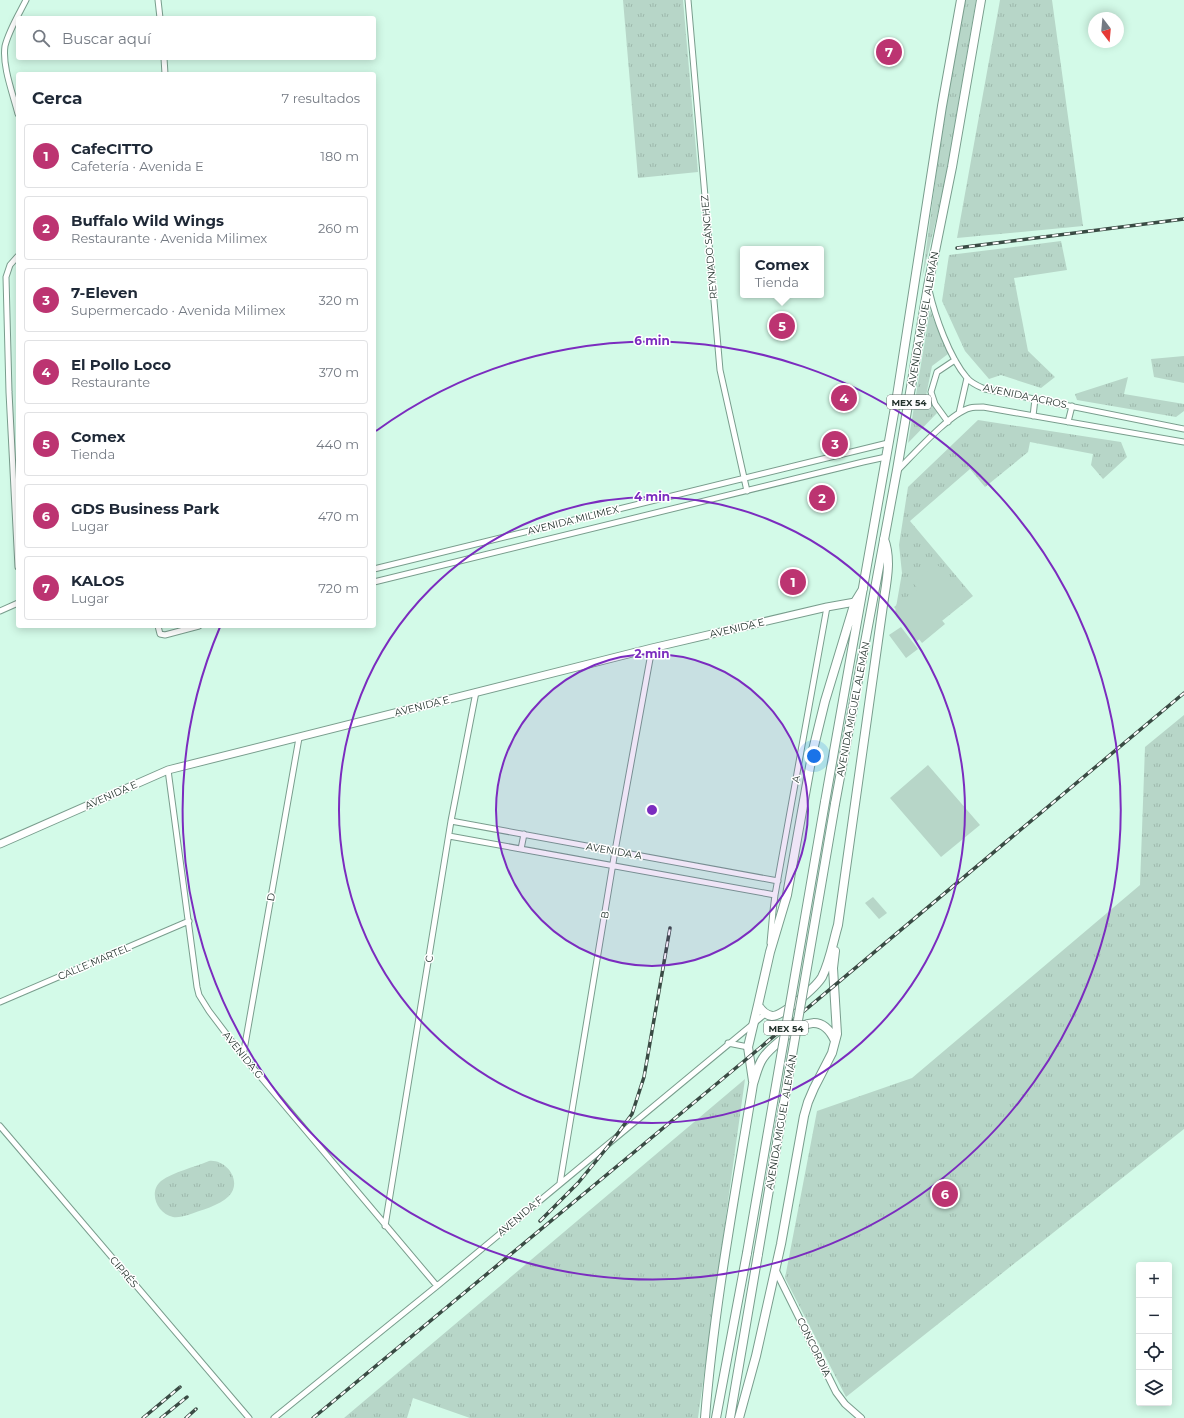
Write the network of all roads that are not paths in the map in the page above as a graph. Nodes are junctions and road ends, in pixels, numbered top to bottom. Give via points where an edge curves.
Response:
1 (26, 0) edge
2 (158, 0) edge
3 (688, 0) edge
4 (961, 0) edge
5 (981, 0) edge
6 (18, 16) edge
7 (160, 16) edge
8 (16, 21) edge
9 (164, 60) edge
10 (165, 72) edge
11 (16, 106) edge
12 (16, 259) edge
13 (928, 286) junction
14 (954, 360) junction
15 (967, 378) junction
16 (1036, 399) junction
17 (1072, 406) junction
18 (959, 413) junction
19 (1033, 416) junction
20 (948, 422) junction
21 (1068, 422) junction
22 (1184, 429) edge
23 (1184, 442) edge
24 (888, 443) junction
25 (886, 457) junction
26 (897, 470) junction
27 (744, 478) junction
28 (747, 491) junction
29 (16, 520) edge
30 (884, 539) junction
31 (376, 569) edge
32 (376, 582) edge
33 (863, 588) junction
34 (855, 602) junction
35 (16, 604) edge
36 (827, 607) junction
37 (0, 611) edge
38 (158, 628) edge
39 (191, 628) edge
40 (652, 648) junction
41 (476, 692) junction
42 (299, 738) junction
43 (168, 770) junction
44 (451, 821) junction
45 (524, 834) junction
46 (448, 836) junction
47 (0, 844) edge
48 (521, 849) junction
49 (615, 851) junction
50 (613, 866) junction
51 (778, 881) junction
52 (775, 895) junction
53 (189, 921) junction
54 (838, 925) junction
55 (770, 952) junction
56 (0, 1002) edge
57 (758, 1005) junction
58 (765, 1014) junction
59 (753, 1023) junction
60 (835, 1041) junction
61 (728, 1043) junction
62 (748, 1047) junction
63 (243, 1056) junction
64 (753, 1084) junction
65 (0, 1126) edge
66 (560, 1183) junction
67 (385, 1226) junction
68 (775, 1269) junction
69 (437, 1286) junction
70 (249, 1418) edge
71 (274, 1418) edge
72 (705, 1418) edge
73 (716, 1418) edge
74 (730, 1418) edge
75 (739, 1418) edge
76 (861, 1418) edge

1 - 6 street
2 - 7 street
3 - 27 street, REYNADO SÁNCHEZ via 720,370
4 - 24 highway, AVENIDA MIGUEL ALEMÁN / MEX 54
5 - 13 highway, AVENIDA MIGUEL ALEMÁN / MEX 54
8 - 11 street via 5,47 6,66
9 - 10 street
12 - 29 street via 7,271 6,283
13 - 14 street, AVENIDA ACROS
13 - 26 highway, AVENIDA MIGUEL ALEMÁN / MEX 54
14 - 15 street, AVENIDA ACROS
14 - 20 street via 937,372 930,392
15 - 16 street, AVENIDA ACROS via 985,389
15 - 18 street
16 - 17 street, AVENIDA ACROS
16 - 19 street
17 - 21 street
17 - 22 street, AVENIDA ACROS
18 - 19 street, AVENIDA ACROS via 983,407
18 - 20 street, AVENIDA ACROS
19 - 21 street, AVENIDA ACROS
20 - 26 street, AVENIDA ACROS
21 - 23 street, AVENIDA ACROS
24 - 25 highway, AVENIDA MIGUEL ALEMÁN / MEX 54
24 - 27 street, AVENIDA MILIMEX
25 - 28 street, AVENIDA MILIMEX
25 - 33 highway, AVENIDA MIGUEL ALEMÁN / MEX 54
26 - 30 highway, AVENIDA MIGUEL ALEMÁN / MEX 54
27 - 28 street, REYNADO SÁNCHEZ
27 - 31 street, AVENIDA MILIMEX
28 - 32 street, AVENIDA MILIMEX
30 - 54 highway via 888,558 883,605
30 - 74 highway, AVENIDA MIGUEL ALEMÁN / MEX 54, bridge via 835,804
33 - 34 highway
33 - 73 highway, AVENIDA MIGUEL ALEMÁN / MEX 54, bridge via 748,1253
34 - 36 main road, AVENIDA E
34 - 55 highway via 814,743 787,895
35 - 37 street
36 - 40 main road, AVENIDA E
36 - 51 street, A
38 - 39 street via 160,634 165,635
40 - 41 main road, AVENIDA E
40 - 49 street, B
41 - 42 main road, AVENIDA E
41 - 44 street, C
42 - 43 main road, AVENIDA E
42 - 63 street, D
43 - 47 main road, AVENIDA E
43 - 53 street, AVENIDA G
44 - 45 street, AVENIDA A
44 - 46 street, C
45 - 48 street
45 - 49 street, AVENIDA A
46 - 48 street, AVENIDA A
46 - 67 street, C
48 - 50 street, AVENIDA A
49 - 50 street, B
49 - 51 street, AVENIDA A
50 - 52 street, AVENIDA A
50 - 66 street, B
51 - 52 street, A
52 - 55 street, A
53 - 56 street, CALLE MARTEL
53 - 63 street, AVENIDA G via 199,995
54 - 58 highway via 827,964 817,985 781,1013 770,1016
54 - 60 highway via 833,968 837,1026
55 - 57 highway
57 - 58 highway
57 - 59 highway
58 - 59 street, AVENIDA F
59 - 61 street, AVENIDA F
59 - 62 highway
60 - 64 highway via 830,1030 821,1024 815,1022 802,1025 766,1053
60 - 68 highway via 804,1116
61 - 62 street
61 - 66 street, AVENIDA F
62 - 64 highway
63 - 67 street, AVENIDA G
64 - 72 highway via 719,1292
65 - 70 street, CIPRÉS
66 - 69 street, AVENIDA F
67 - 69 street, AVENIDA G
68 - 75 highway
68 - 76 street, CONCORDIA via 836,1392
69 - 71 street, AVENIDA F

